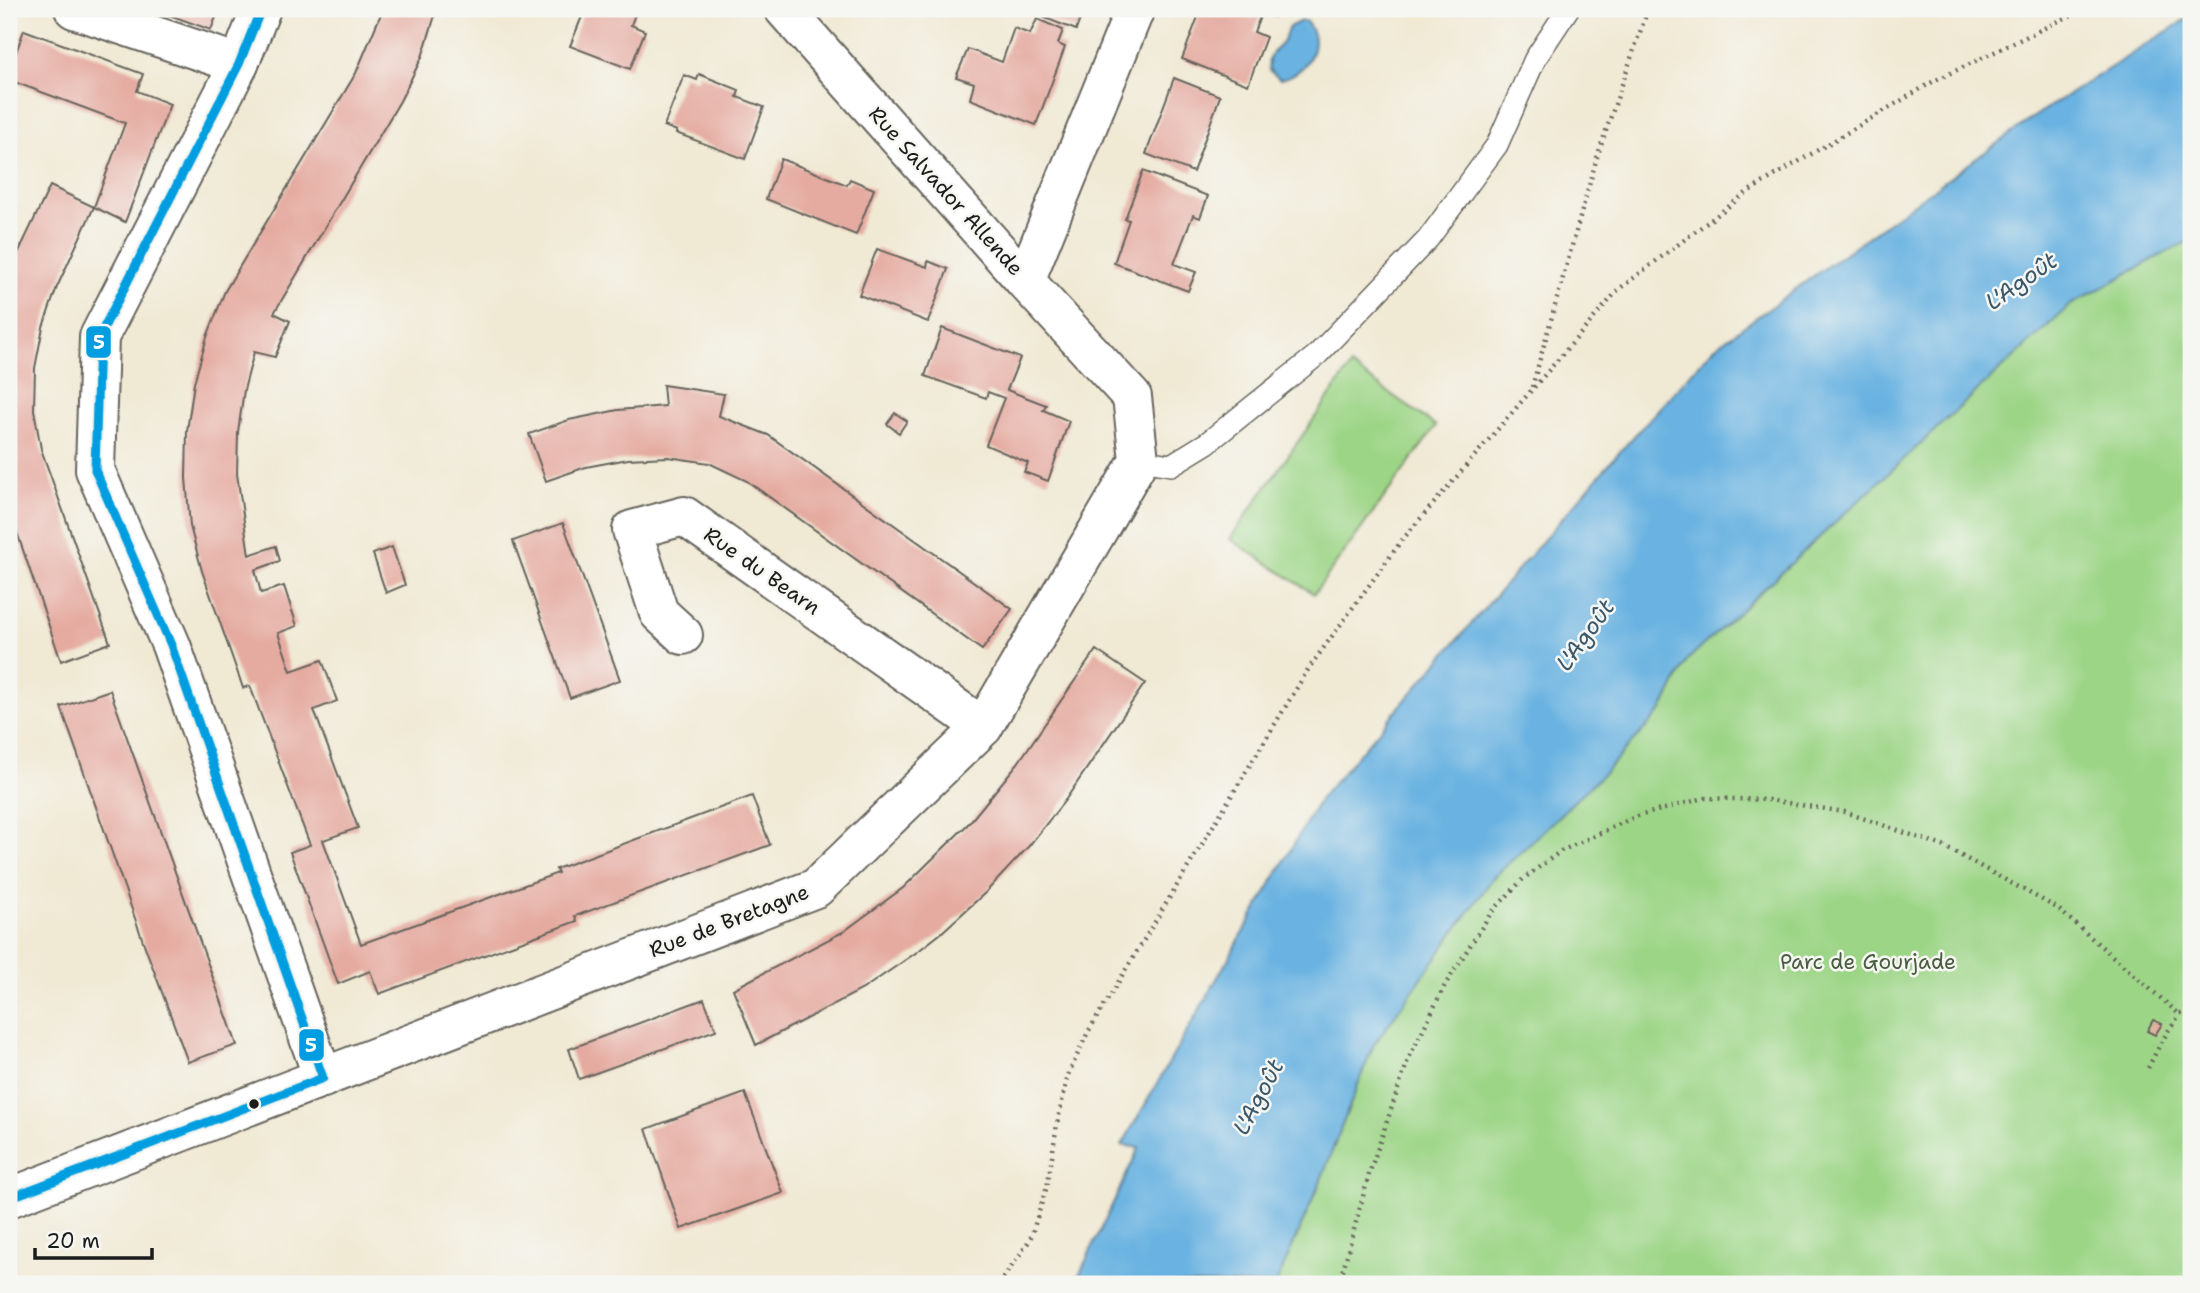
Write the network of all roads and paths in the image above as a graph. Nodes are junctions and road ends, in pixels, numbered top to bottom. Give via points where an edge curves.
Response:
1 (74, 9) edge
2 (261, 9) edge
3 (784, 9) edge
4 (1135, 9) edge
5 (1568, 9) edge
6 (1648, 9) edge
7 (2084, 9) edge
8 (239, 64) junction
9 (1025, 281) junction
10 (1531, 391) junction
11 (1139, 460) junction
12 (683, 635) dead end
13 (983, 727) junction
14 (2191, 1003) edge
15 (2179, 1014) junction
16 (2148, 1068) dead end
17 (323, 1078) junction
18 (9, 1198) edge
19 (999, 1284) edge
20 (1339, 1284) edge

1 - 8 street
2 - 8 street
3 - 9 street, Rue Salvador Allende
4 - 9 street, Rue Salvador Allende
5 - 11 lane via 1535,59 1497,145 1419,249 1317,355 1207,443 1171,465
6 - 10 path via 1598,154
7 - 10 path via 1934,81 1749,191 1619,289
8 - 17 street via 99,337 95,470 171,645
9 - 11 street via 1132,397
10 - 19 path via 1402,540 1309,668 1088,1032 1068,1075 1048,1182 1030,1240
11 - 13 street, Rue de Bretagne
12 - 13 street, Rue du Bearn via 659,613 632,530 684,516
13 - 17 street, Rue de Bretagne via 816,888
14 - 15 path
15 - 16 path
15 - 20 path via 2057,908 1943,846 1844,812 1769,800 1704,798 1635,817 1561,851 1523,879 1490,914 1458,964 1408,1060 1370,1171
17 - 18 street, Rue de Bretagne

